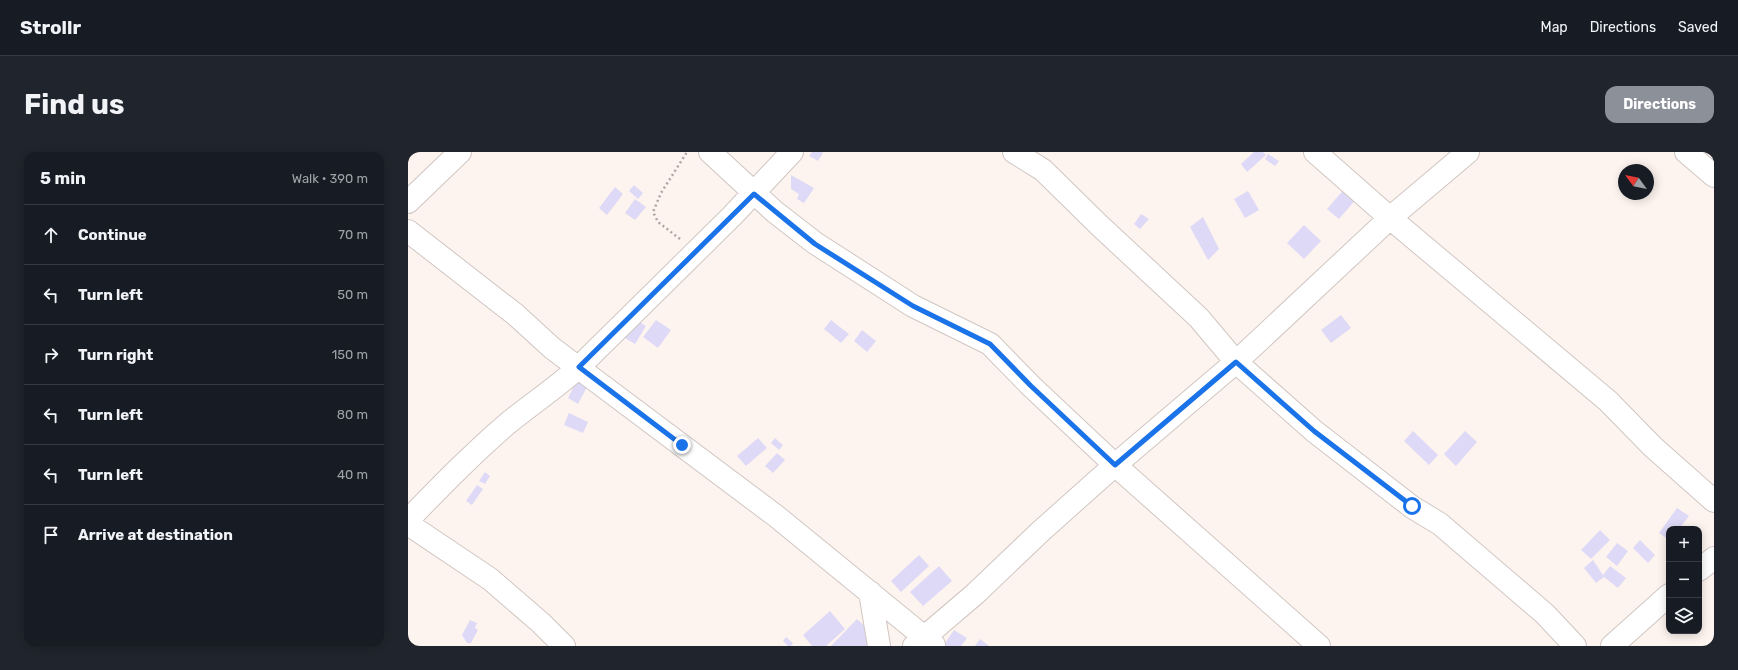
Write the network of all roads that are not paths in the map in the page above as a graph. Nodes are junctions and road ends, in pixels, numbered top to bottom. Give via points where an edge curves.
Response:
1 (460, 152) edge
2 (710, 152) edge
3 (792, 152) edge
4 (1014, 152) edge
5 (1314, 152) edge
6 (1468, 152) edge
7 (1686, 152) edge
8 (1714, 176) edge
9 (754, 194) junction
10 (408, 202) edge
11 (1390, 218) junction
12 (408, 231) edge
13 (1236, 362) junction
14 (579, 367) junction
15 (1115, 465) junction
16 (1714, 501) edge
17 (408, 520) edge
18 (408, 524) edge
19 (1714, 558) edge
20 (1702, 568) edge
21 (870, 592) junction
22 (1666, 598) edge
23 (924, 643) edge
24 (564, 646) edge
25 (879, 646) edge
26 (1318, 646) edge
27 (1575, 646) edge
28 (1612, 646) edge

1 - 10 street
2 - 9 street
3 - 9 street
4 - 13 street via 1043,170 1199,318
5 - 11 street
6 - 11 street
7 - 8 street
9 - 14 street
9 - 15 street via 815,244 913,306 990,344
11 - 13 street
11 - 16 street via 1608,401 1653,447
12 - 14 street
13 - 15 street
13 - 27 street via 1320,436 1405,502 1440,524 1545,614
14 - 17 street via 507,424 462,464
14 - 21 street via 776,516
15 - 23 street via 1041,531
15 - 26 street
18 - 24 street via 490,579
19 - 20 street
21 - 23 street
21 - 25 street
22 - 28 street

